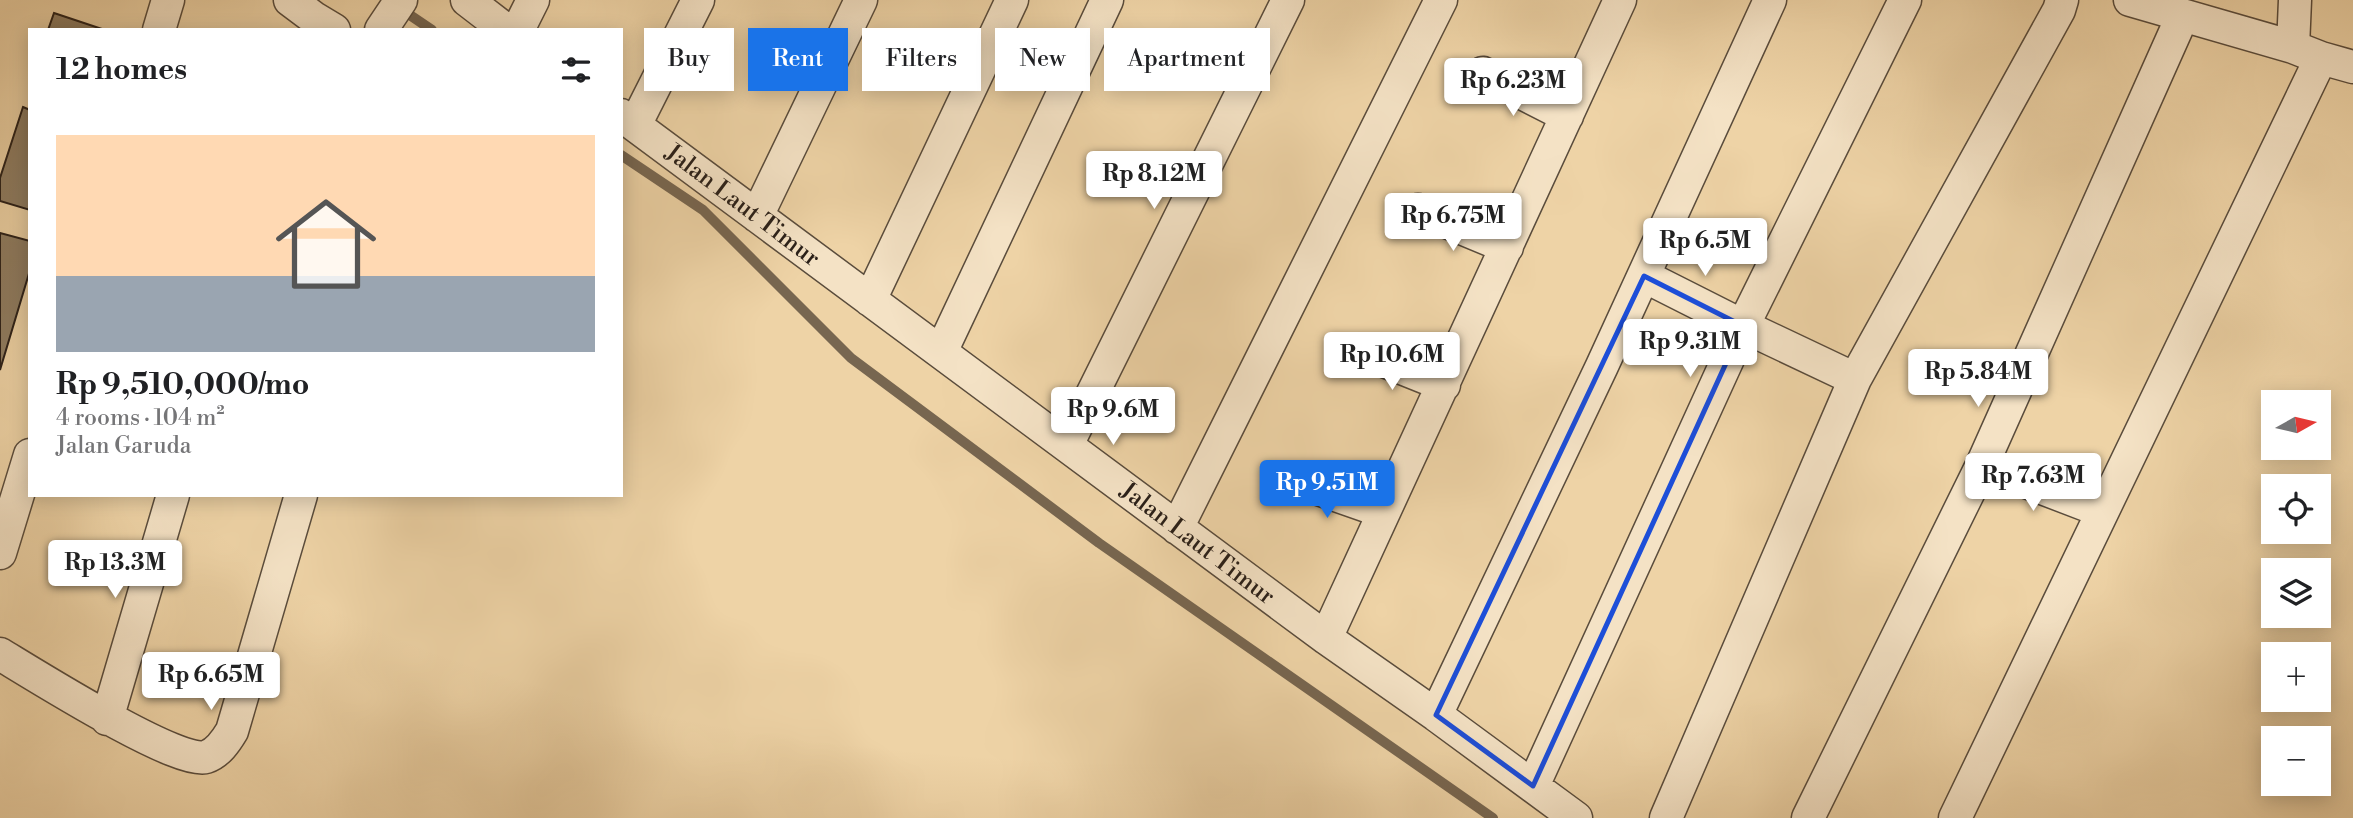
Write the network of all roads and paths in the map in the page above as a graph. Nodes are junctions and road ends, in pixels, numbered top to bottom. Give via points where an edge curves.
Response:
1 (168, 0) edge
2 (401, 0) edge
3 (467, 0) edge
4 (533, 0) edge
5 (698, 0) edge
6 (861, 0) edge
7 (1012, 0) edge
8 (1107, 0) edge
9 (1288, 0) edge
10 (1441, 0) edge
11 (1620, 0) edge
12 (1770, 0) edge
13 (1905, 0) edge
14 (2062, 0) edge
15 (2130, 0) edge
16 (2295, 0) edge
17 (2182, 17) junction
18 (160, 28) edge
19 (383, 28) edge
20 (503, 28) edge
21 (519, 28) edge
22 (2307, 52) junction
23 (2353, 67) edge
24 (1483, 73) dead end
25 (1567, 116) junction
26 (628, 120) edge
27 (1419, 210) dead end
28 (757, 216) junction
29 (1507, 247) junction
30 (1644, 276) junction
31 (870, 300) junction
32 (1743, 326) junction
33 (1359, 351) dead end
34 (941, 352) junction
35 (1855, 379) junction
36 (1444, 384) junction
37 (1067, 446) junction
38 (28, 461) edge
39 (1982, 466) junction
40 (1287, 478) dead end
41 (172, 497) edge
42 (300, 497) edge
43 (1384, 512) junction
44 (2102, 512) junction
45 (1177, 528) junction
46 (0, 552) edge
47 (1326, 638) junction
48 (0, 654) edge
49 (1436, 715) junction
50 (107, 719) junction
51 (1533, 786) junction
52 (1576, 818) edge
53 (1666, 818) edge
54 (1808, 818) edge
55 (1955, 818) edge

1 - 18 street
2 - 19 street
3 - 20 street
4 - 21 street
5 - 26 street
6 - 28 street
7 - 31 street
8 - 34 street
9 - 37 street
10 - 45 street
11 - 25 street
12 - 30 street
13 - 32 street
14 - 35 street
15 - 17 street
16 - 22 street
17 - 22 street
17 - 39 street
22 - 23 street
22 - 44 street
24 - 25 street
25 - 29 street
26 - 28 street, Jalan Laut Timur
27 - 29 street
28 - 31 street, Jalan Laut Timur
29 - 36 street
30 - 32 street
30 - 49 street
31 - 34 street, Jalan Laut Timur
32 - 35 street
32 - 51 street
33 - 36 street
34 - 37 street, Jalan Laut Timur
35 - 53 street
36 - 43 street
37 - 45 street, Jalan Laut Timur
38 - 46 street
39 - 44 street
39 - 54 street
40 - 43 street
41 - 50 street
42 - 50 street via 232,731 222,747 205,758 189,756
43 - 47 street
44 - 55 street
45 - 47 street, Jalan Laut Timur
47 - 49 street, Jalan Laut Timur
48 - 50 street
49 - 51 street, Jalan Laut Timur
51 - 52 street, Jalan Laut Timur

